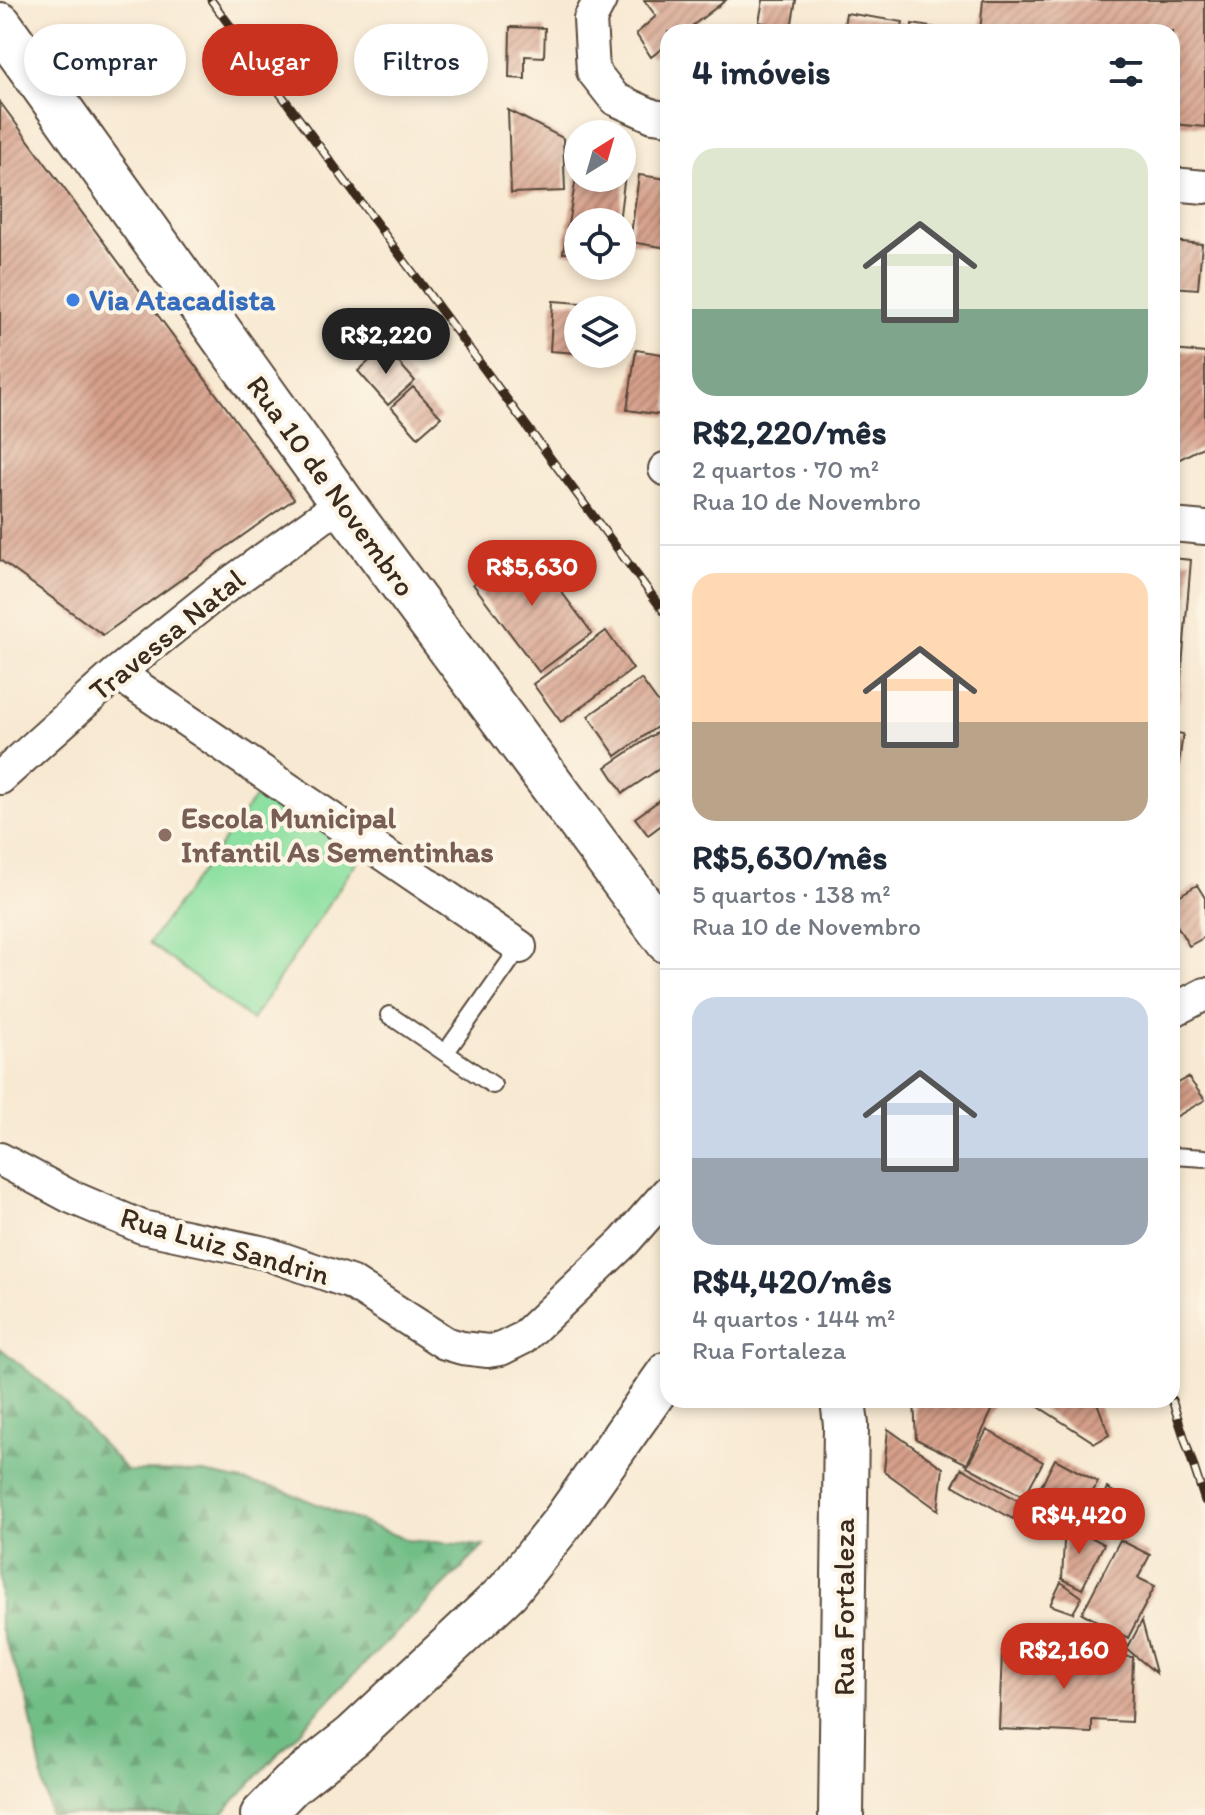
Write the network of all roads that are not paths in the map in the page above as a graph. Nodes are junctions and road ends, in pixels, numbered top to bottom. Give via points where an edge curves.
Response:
1 (595, 10) edge
2 (0, 25) edge
3 (660, 117) edge
4 (1180, 185) edge
5 (1205, 187) edge
6 (342, 503) junction
7 (1180, 526) edge
8 (1205, 528) edge
9 (117, 673) junction
10 (0, 778) edge
11 (660, 930) edge
12 (520, 947) joint
13 (1205, 994) edge
14 (1180, 1007) edge
15 (389, 1015) dead end
16 (446, 1052) junction
17 (493, 1085) dead end
18 (1180, 1156) edge
19 (1205, 1158) edge
20 (0, 1159) edge
21 (660, 1201) edge
22 (660, 1384) edge
23 (844, 1408) edge
24 (353, 1736) junction
25 (262, 1815) edge
26 (299, 1815) edge
27 (841, 1815) edge

1 - 3 street via 593,71 615,99
2 - 6 main road, Rua 10 de Novembro
4 - 5 street
6 - 9 street, Travessa Natal
6 - 11 main road, Rua 10 de Novembro
7 - 8 street
9 - 10 street, Travessa Natal
9 - 12 street
12 - 16 lane
13 - 14 street
15 - 16 lane
16 - 17 lane
18 - 19 lane
20 - 21 street, Rua Luiz Sandrin via 142,1227 265,1253 352,1283 445,1343 488,1351 523,1338
22 - 24 street via 508,1591
23 - 27 main road, Rua Fortaleza
24 - 25 street
24 - 26 street

